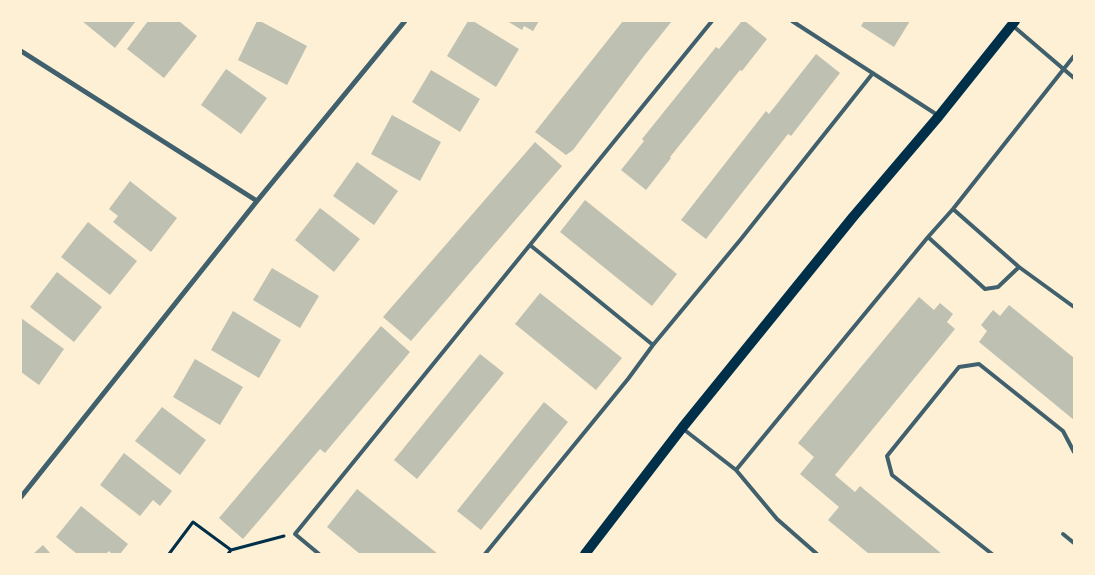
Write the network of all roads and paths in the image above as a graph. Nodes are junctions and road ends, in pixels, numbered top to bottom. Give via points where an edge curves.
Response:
1 (405, 21) edge
2 (712, 21) edge
3 (792, 21) edge
4 (1013, 23) edge
5 (21, 51) edge
6 (1074, 56) edge
7 (1063, 69) junction
8 (872, 73) junction
9 (1074, 78) edge
10 (938, 116) junction
11 (257, 201) junction
12 (953, 209) junction
13 (928, 237) junction
14 (530, 245) junction
15 (1019, 267) junction
16 (1074, 307) edge
17 (653, 345) junction
18 (682, 428) junction
19 (1074, 452) edge
20 (736, 470) junction
21 (21, 496) edge
22 (295, 534) junction
23 (1063, 534) dead end
24 (1074, 543) edge
25 (230, 552) edge
26 (169, 554) edge
27 (319, 554) edge
28 (485, 554) edge
29 (585, 554) edge
30 (817, 554) edge
31 (992, 554) edge

1 - 11 street
2 - 14 lane
3 - 8 lane
4 - 7 lane
4 - 10 main road
5 - 11 street
6 - 7 lane
7 - 9 lane
7 - 12 lane
8 - 10 lane
8 - 17 lane
10 - 18 main road
11 - 21 street
12 - 13 lane
12 - 15 lane
13 - 15 lane via 985,289 998,287
13 - 20 lane
14 - 17 lane
14 - 22 lane
15 - 16 lane
17 - 28 lane
18 - 20 lane
18 - 29 main road
19 - 31 lane via 1063,431 979,364 959,367 893,448 887,456 892,475
20 - 30 lane via 777,519
22 - 25 path
22 - 27 lane
23 - 24 lane
25 - 26 path via 193,522

